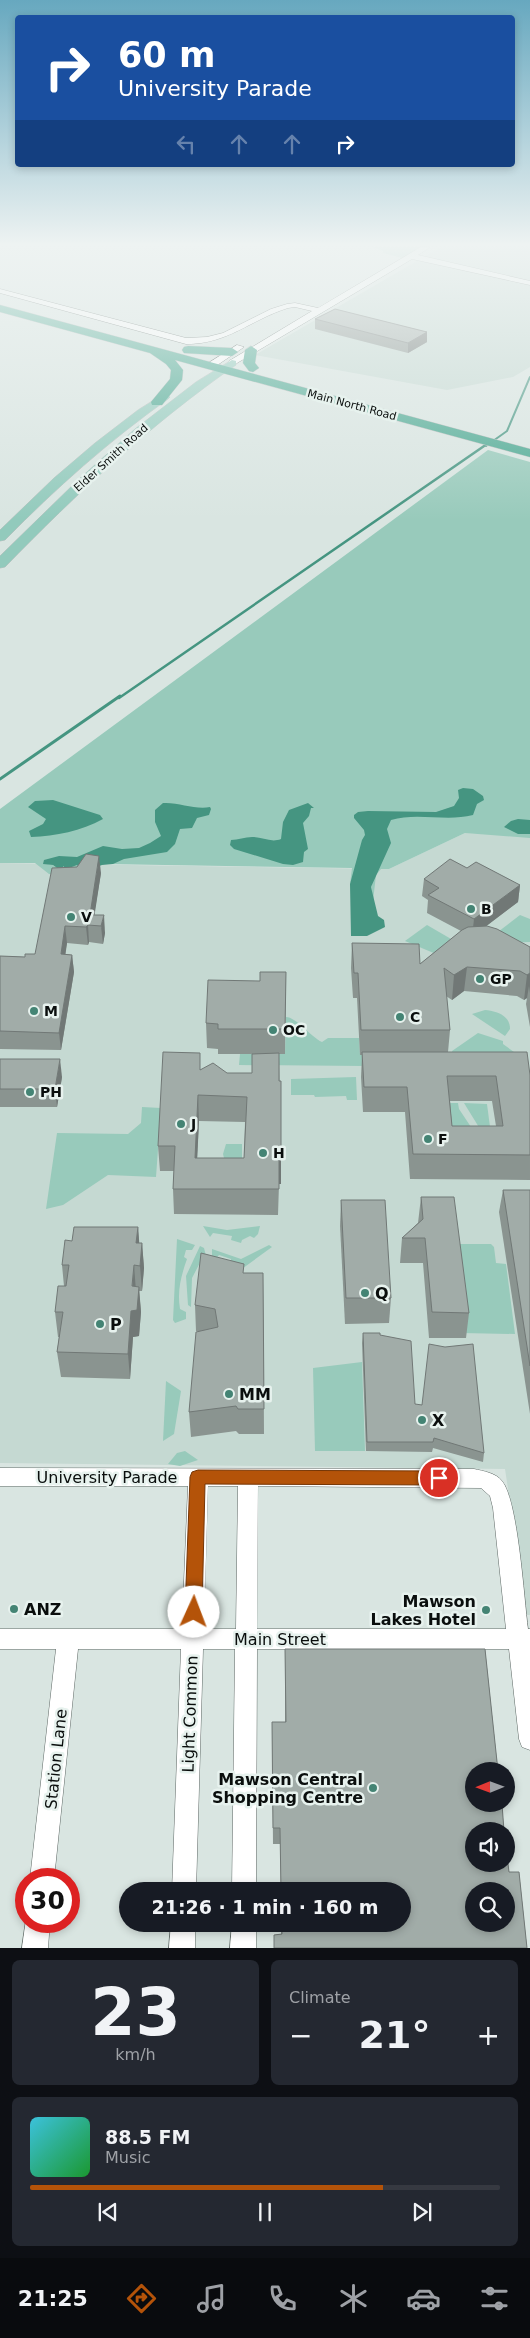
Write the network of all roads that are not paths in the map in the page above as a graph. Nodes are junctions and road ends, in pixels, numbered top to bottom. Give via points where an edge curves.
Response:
1 (110, 338) edge
2 (143, 338) edge
3 (175, 338) edge
4 (218, 338) edge
5 (259, 338) edge
6 (271, 338) edge
7 (147, 348) junction
8 (251, 350) junction
9 (223, 362) junction
10 (253, 368) junction
11 (209, 379) junction
12 (270, 383) junction
13 (157, 402) junction
14 (497, 439) junction
15 (530, 442) edge
16 (530, 453) edge
17 (0, 537) edge
18 (0, 564) edge
19 (0, 1477) edge
20 (198, 1477) junction
21 (248, 1477) junction
22 (0, 1639) edge
23 (68, 1639) junction
24 (192, 1639) junction
25 (246, 1639) junction
26 (524, 1639) edge
27 (530, 1739) edge
28 (43, 1868) edge
29 (184, 1882) edge
30 (244, 1882) edge
31 (183, 1932) edge
32 (244, 1932) edge
33 (36, 1933) edge
34 (34, 1948) edge
35 (182, 1948) edge
36 (243, 1948) edge

1 - 7 highway, Main North Road
2 - 9 highway, Main North Road
3 - 4 street via 200,342
5 - 9 street
6 - 8 street
7 - 9 highway, Main North Road
7 - 13 highway via 166,358 177,370 176,380
8 - 9 street
8 - 10 highway via 249,363
9 - 10 highway, Main North Road
9 - 11 main road, Elder Smith Road
9 - 12 highway, Main North Road
9 - 13 main road, Elder Smith Road
10 - 14 highway, Main North Road
11 - 12 highway
11 - 18 main road, Elder Smith Road via 136,435 51,511
12 - 14 highway, Main North Road
13 - 17 main road, Elder Smith Road via 74,466
14 - 15 highway, Main North Road
14 - 16 highway, Main North Road
19 - 20 street, University Parade
20 - 21 street, University Parade
20 - 24 street, Light Common
21 - 25 street
21 - 26 street, University Parade via 474,1478 491,1482 496,1486 503,1508
22 - 23 street, Main Street
23 - 24 street, Main Street
23 - 28 street, Station Lane
24 - 25 street, Main Street
24 - 29 street, Light Common
25 - 26 street, Main Street
25 - 30 street
26 - 27 street, University Parade
31 - 35 street
32 - 36 street
33 - 34 street

